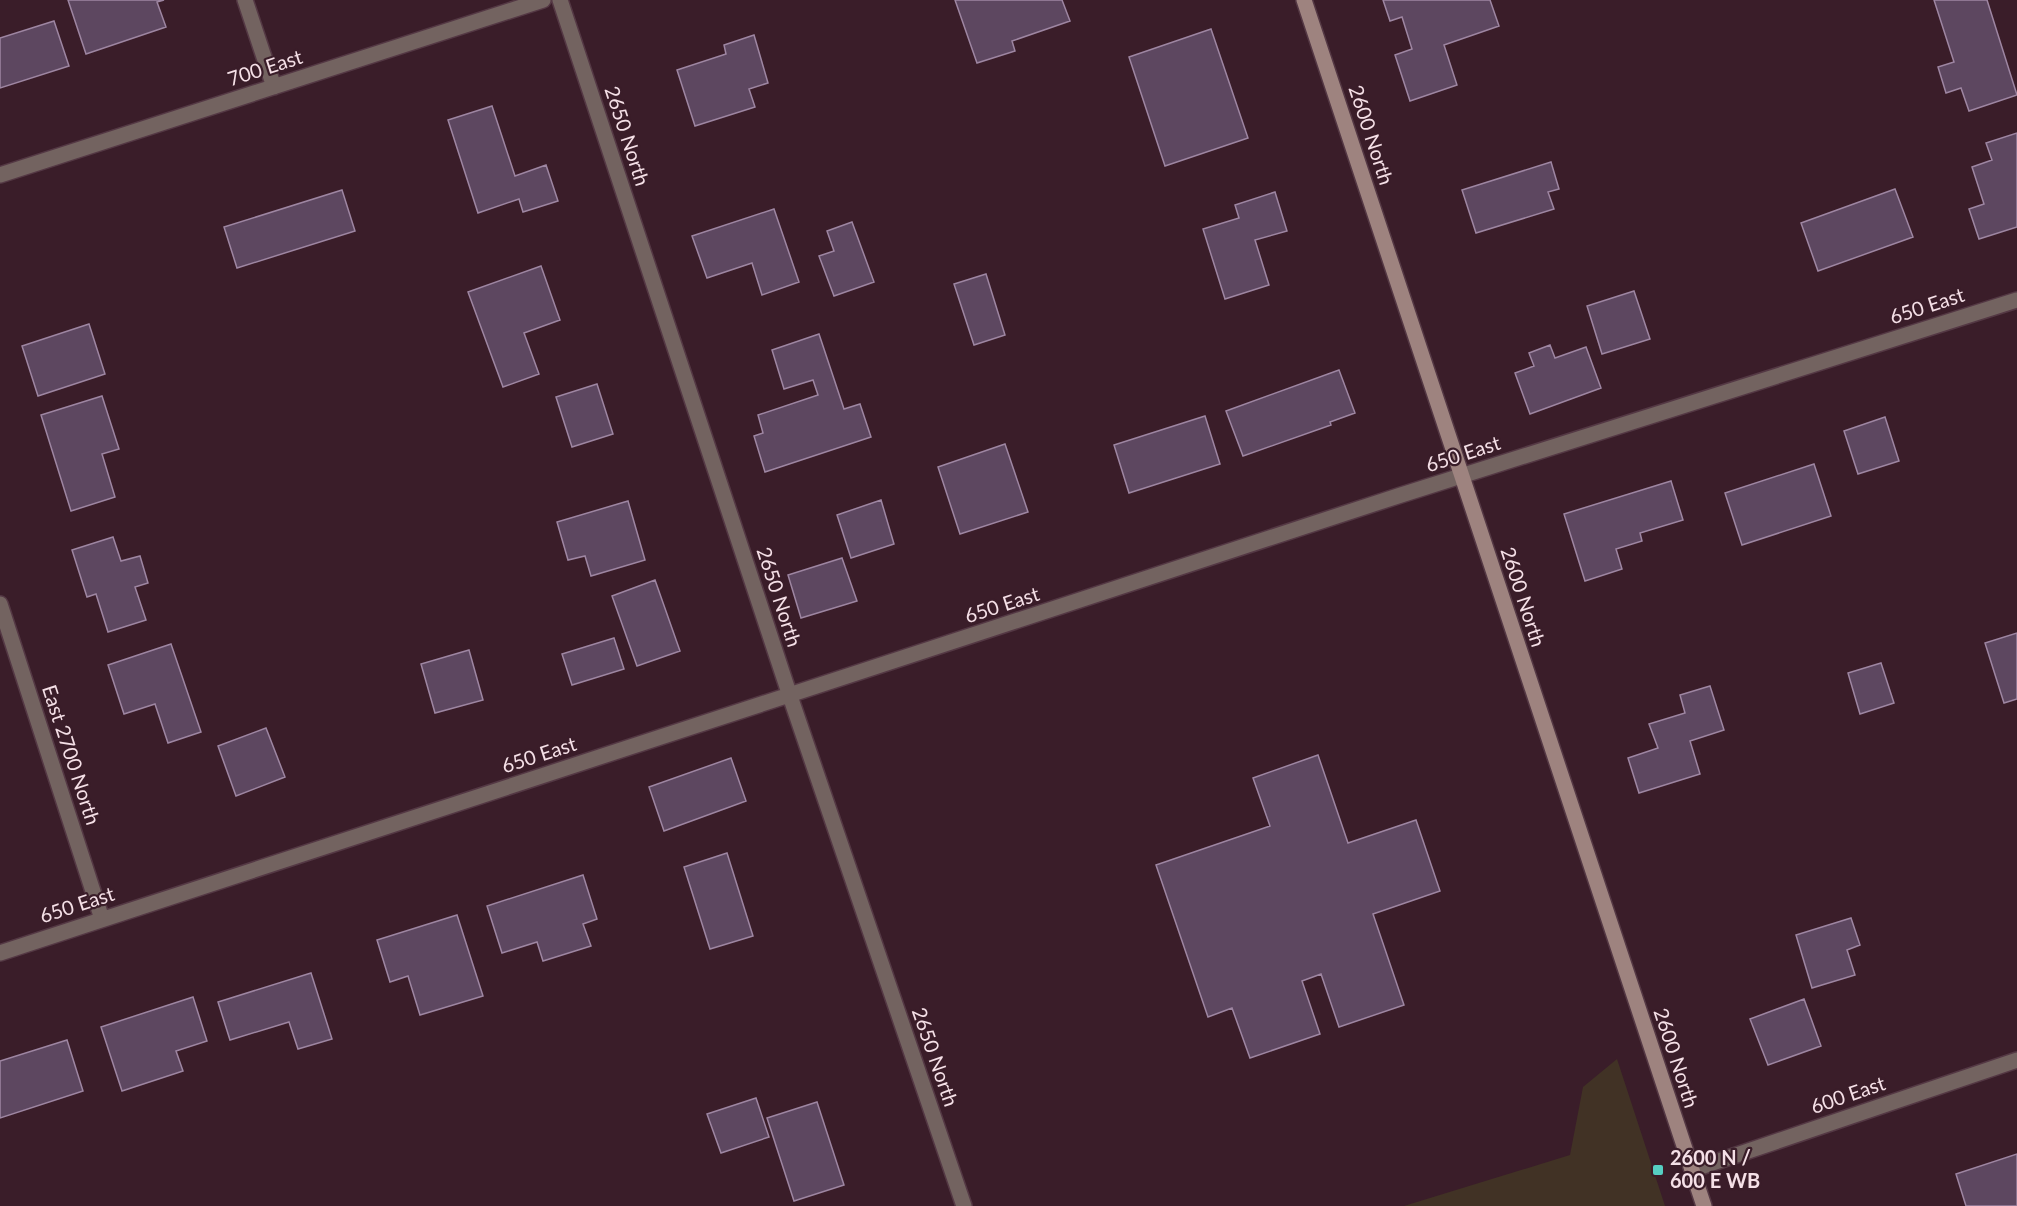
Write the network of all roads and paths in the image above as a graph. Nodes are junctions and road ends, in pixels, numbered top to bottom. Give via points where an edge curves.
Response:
1 (245, 0) edge
2 (543, 0) edge
3 (560, 0) edge
4 (1304, 0) edge
5 (274, 87) junction
6 (0, 176) edge
7 (2017, 300) edge
8 (1462, 476) junction
9 (0, 604) edge
10 (790, 696) junction
11 (102, 919) junction
12 (0, 953) edge
13 (2017, 1060) edge
14 (1692, 1170) junction
15 (964, 1206) edge
16 (1704, 1206) edge

1 - 5 street
2 - 5 street, 700 East
3 - 10 street, 2650 North
4 - 8 main road, 2600 North
5 - 6 street, 700 East
7 - 8 street, 650 East
8 - 10 street, 650 East
8 - 14 main road, 2600 North
9 - 11 street, East 2700 North
10 - 11 street, 650 East
10 - 15 street, 2650 North
11 - 12 street, 650 East
13 - 14 street, 600 East
14 - 16 main road, 2600 North

